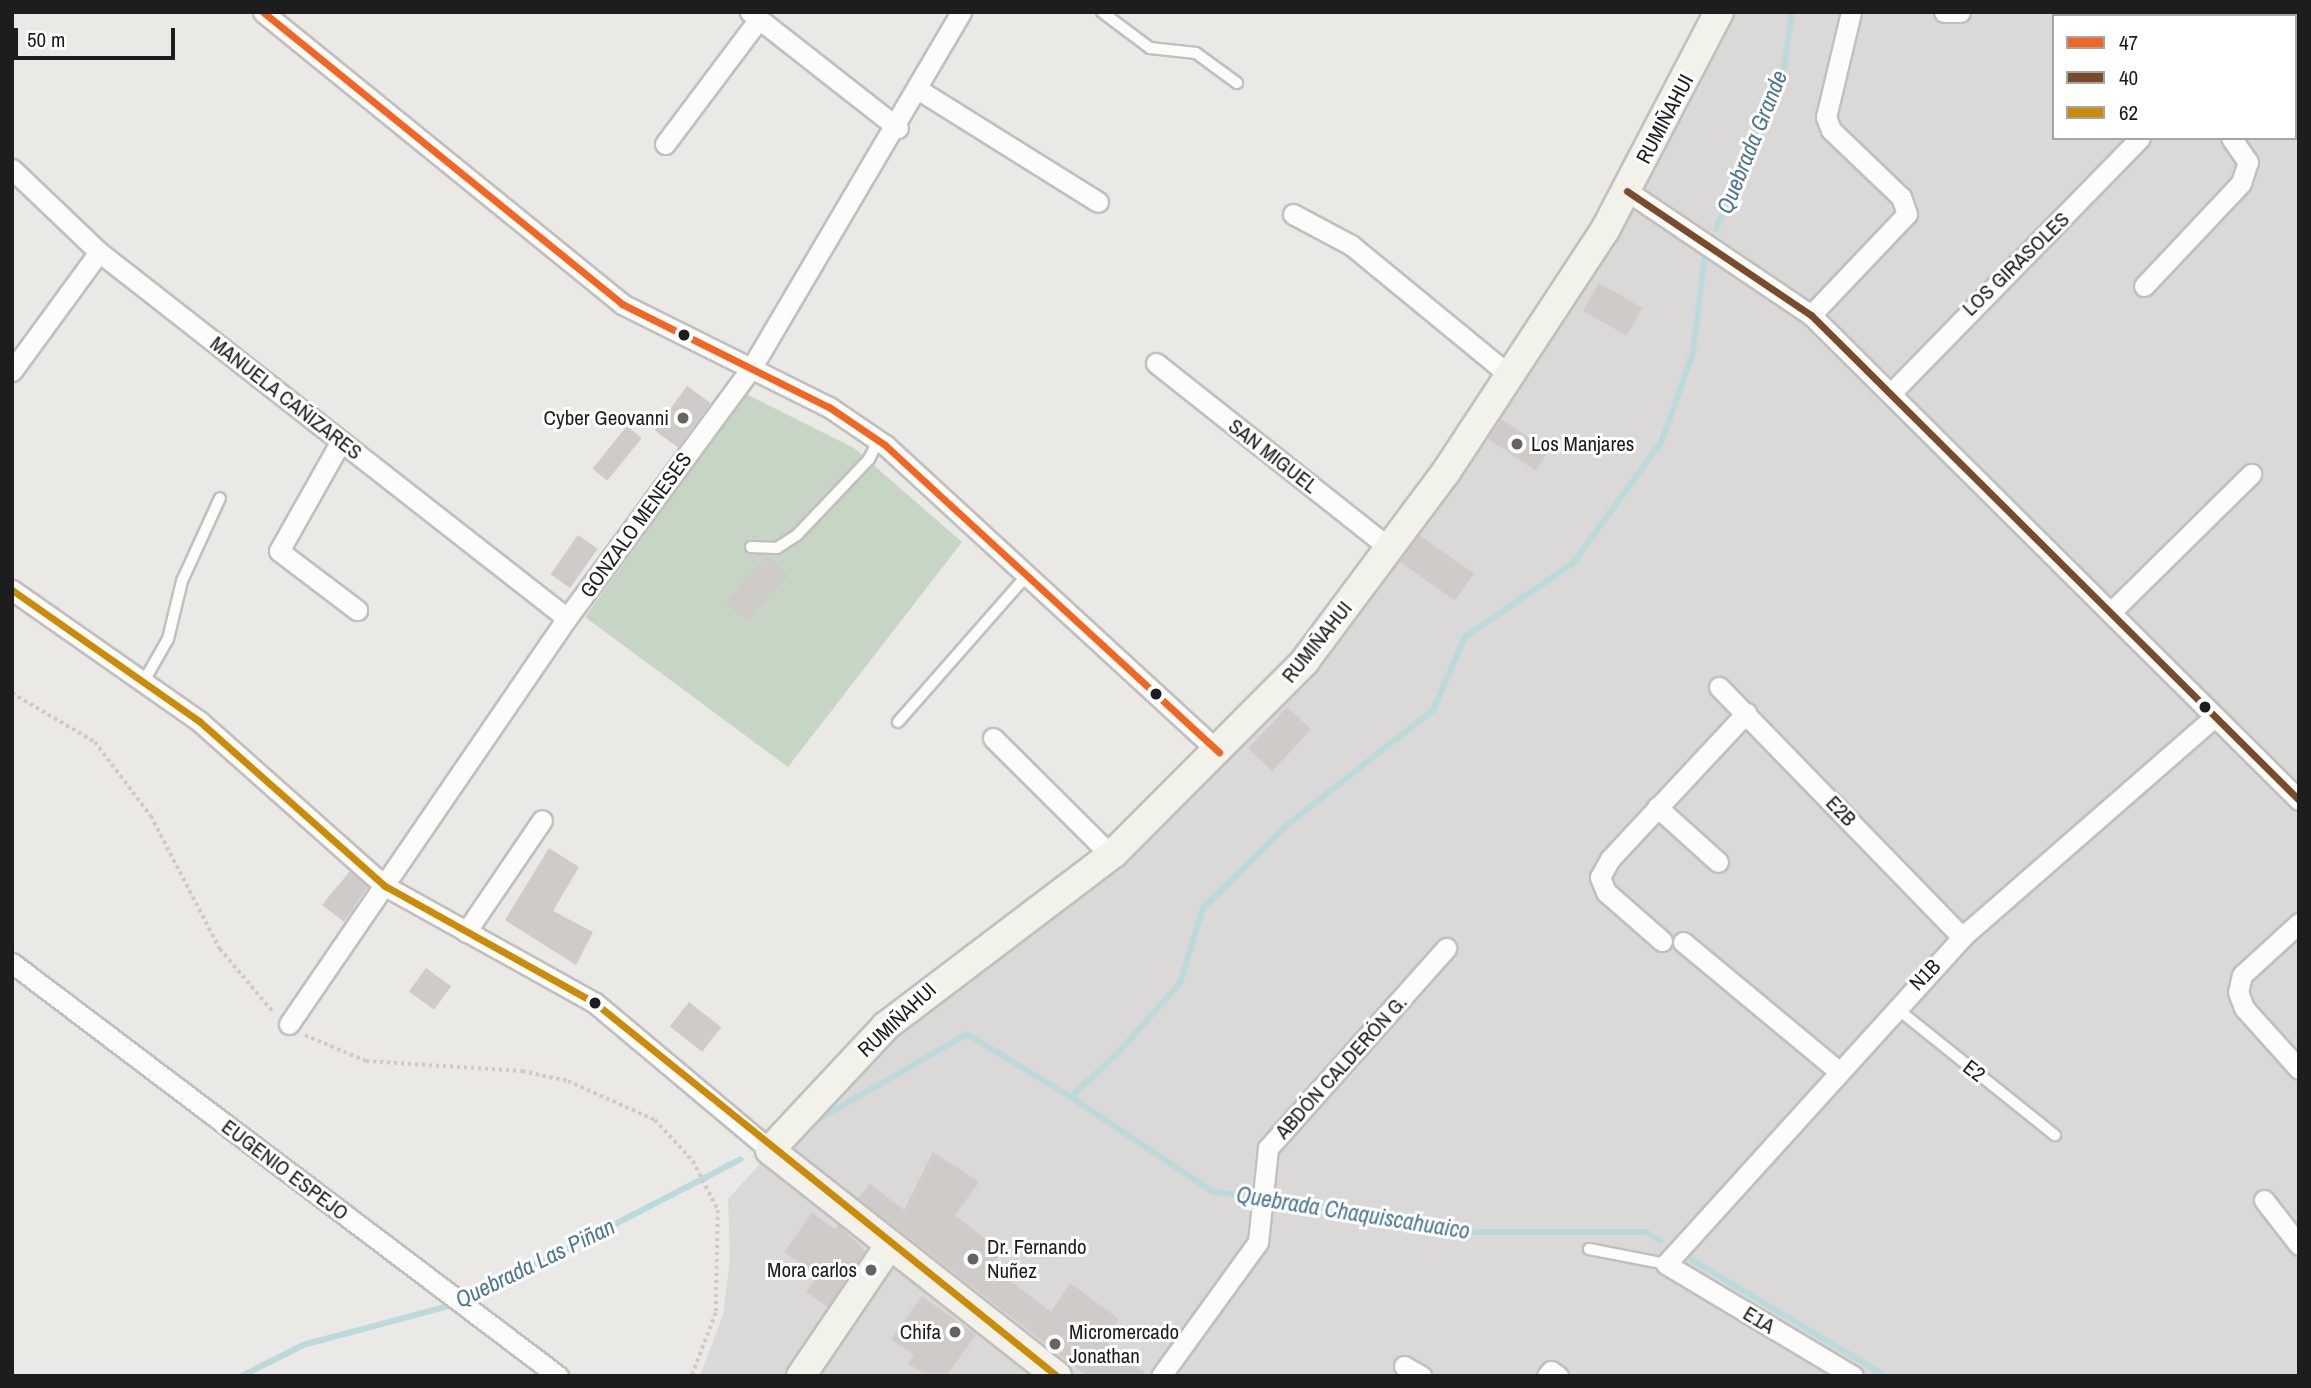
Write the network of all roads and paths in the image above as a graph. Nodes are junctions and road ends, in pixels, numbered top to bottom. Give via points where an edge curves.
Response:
1 (263, 12) edge
2 (961, 12) edge
3 (1102, 12) edge
4 (1719, 12) edge
5 (1851, 12) edge
6 (1944, 12) edge
7 (1960, 12) edge
8 (755, 16) edge
9 (1237, 83) dead end
10 (919, 90) junction
11 (898, 128) junction
12 (2138, 140) edge
13 (2232, 140) edge
14 (665, 144) dead end
15 (12, 169) edge
16 (1627, 191) junction
17 (1098, 202) dead end
18 (1293, 214) dead end
19 (99, 252) junction
20 (2144, 286) dead end
21 (1811, 315) junction
22 (1156, 363) dead end
23 (752, 367) junction
24 (12, 371) edge
25 (1507, 373) junction
26 (1894, 390) junction
27 (341, 441) junction
28 (878, 441) junction
29 (2251, 474) dead end
30 (219, 498) dead end
31 (751, 547) dead end
32 (1389, 548) junction
33 (1028, 574) junction
34 (12, 590) edge
35 (357, 610) dead end
36 (2111, 612) junction
37 (567, 618) junction
38 (144, 681) junction
39 (1719, 687) dead end
40 (1746, 713) junction
41 (2214, 717) junction
42 (898, 722) dead end
43 (993, 738) dead end
44 (1219, 752) junction
45 (2299, 800) edge
46 (1657, 807) junction
47 (541, 820) dead end
48 (1111, 855) junction
49 (1718, 862) dead end
50 (385, 886) junction
51 (2299, 923) edge
52 (466, 932) junction
53 (1962, 937) junction
54 (1662, 941) dead end
55 (1683, 942) dead end
56 (1446, 948) dead end
57 (12, 963) edge
58 (1895, 1007) junction
59 (289, 1024) dead end
60 (2299, 1069) edge
61 (1837, 1070) junction
62 (2055, 1135) dead end
63 (770, 1150) junction
64 (696, 1166) dead end
65 (2264, 1200) dead end
66 (2299, 1245) edge
67 (889, 1246) junction
68 (1589, 1249) dead end
69 (1665, 1264) junction
70 (558, 1376) edge
71 (692, 1376) edge
72 (801, 1376) edge
73 (1057, 1376) edge
74 (1161, 1376) edge
75 (1853, 1376) edge

1 - 23 street via 622,304
2 - 10 street, GONZALO MENESES
3 - 9 lane via 1150,48 1196,52
4 - 16 street, RUMIÑAHUI
5 - 21 street via 1826,117 1831,130 1901,197 1907,214
6 - 7 street
8 - 11 street
8 - 14 street
10 - 11 street, GONZALO MENESES
10 - 17 street
11 - 23 street, GONZALO MENESES
12 - 26 street, LOS GIRASOLES
13 - 20 street via 2248,162 2241,183
15 - 19 street, MANUELA CAÑIZARES
16 - 21 street
16 - 25 street, RUMIÑAHUI
18 - 25 street via 1351,245
19 - 24 street
19 - 27 street, MANUELA CAÑIZARES
21 - 26 street
22 - 32 street, SAN MIGUEL
23 - 28 street
23 - 37 street, GONZALO MENESES
25 - 32 street, RUMIÑAHUI
26 - 36 street
27 - 35 street via 279,551
27 - 37 street, MANUELA CAÑIZARES
28 - 31 lane via 797,535 777,548
28 - 33 street
29 - 36 street
30 - 38 lane via 182,581 168,639
32 - 44 street, RUMIÑAHUI via 1306,661
33 - 42 lane
33 - 44 street
34 - 38 street
36 - 41 street
37 - 50 street, GONZALO MENESES
38 - 50 street via 199,721
39 - 40 street, E2B
40 - 46 street
40 - 53 street, E2B
41 - 45 street
41 - 53 street, N1B
43 - 48 street
44 - 48 street, RUMIÑAHUI
46 - 49 street
46 - 54 street via 1601,877 1606,892
47 - 52 street
48 - 63 street, RUMIÑAHUI via 924,992
50 - 52 street
50 - 59 street, GONZALO MENESES
51 - 60 street via 2242,975 2238,992 2244,1008
52 - 63 street via 595,1003
53 - 58 street, N1B
55 - 61 street
56 - 74 street, ABDÓN CALDERÓN G. via 1268,1148 1258,1242
57 - 70 street, EUGENIO ESPEJO
58 - 61 street, N1B
58 - 62 lane, E2
61 - 69 street, N1B
63 - 67 street
64 - 71 path via 718,1210 721,1278 709,1342
65 - 66 street
67 - 72 street
67 - 73 street
68 - 69 lane
69 - 75 street, E1A

